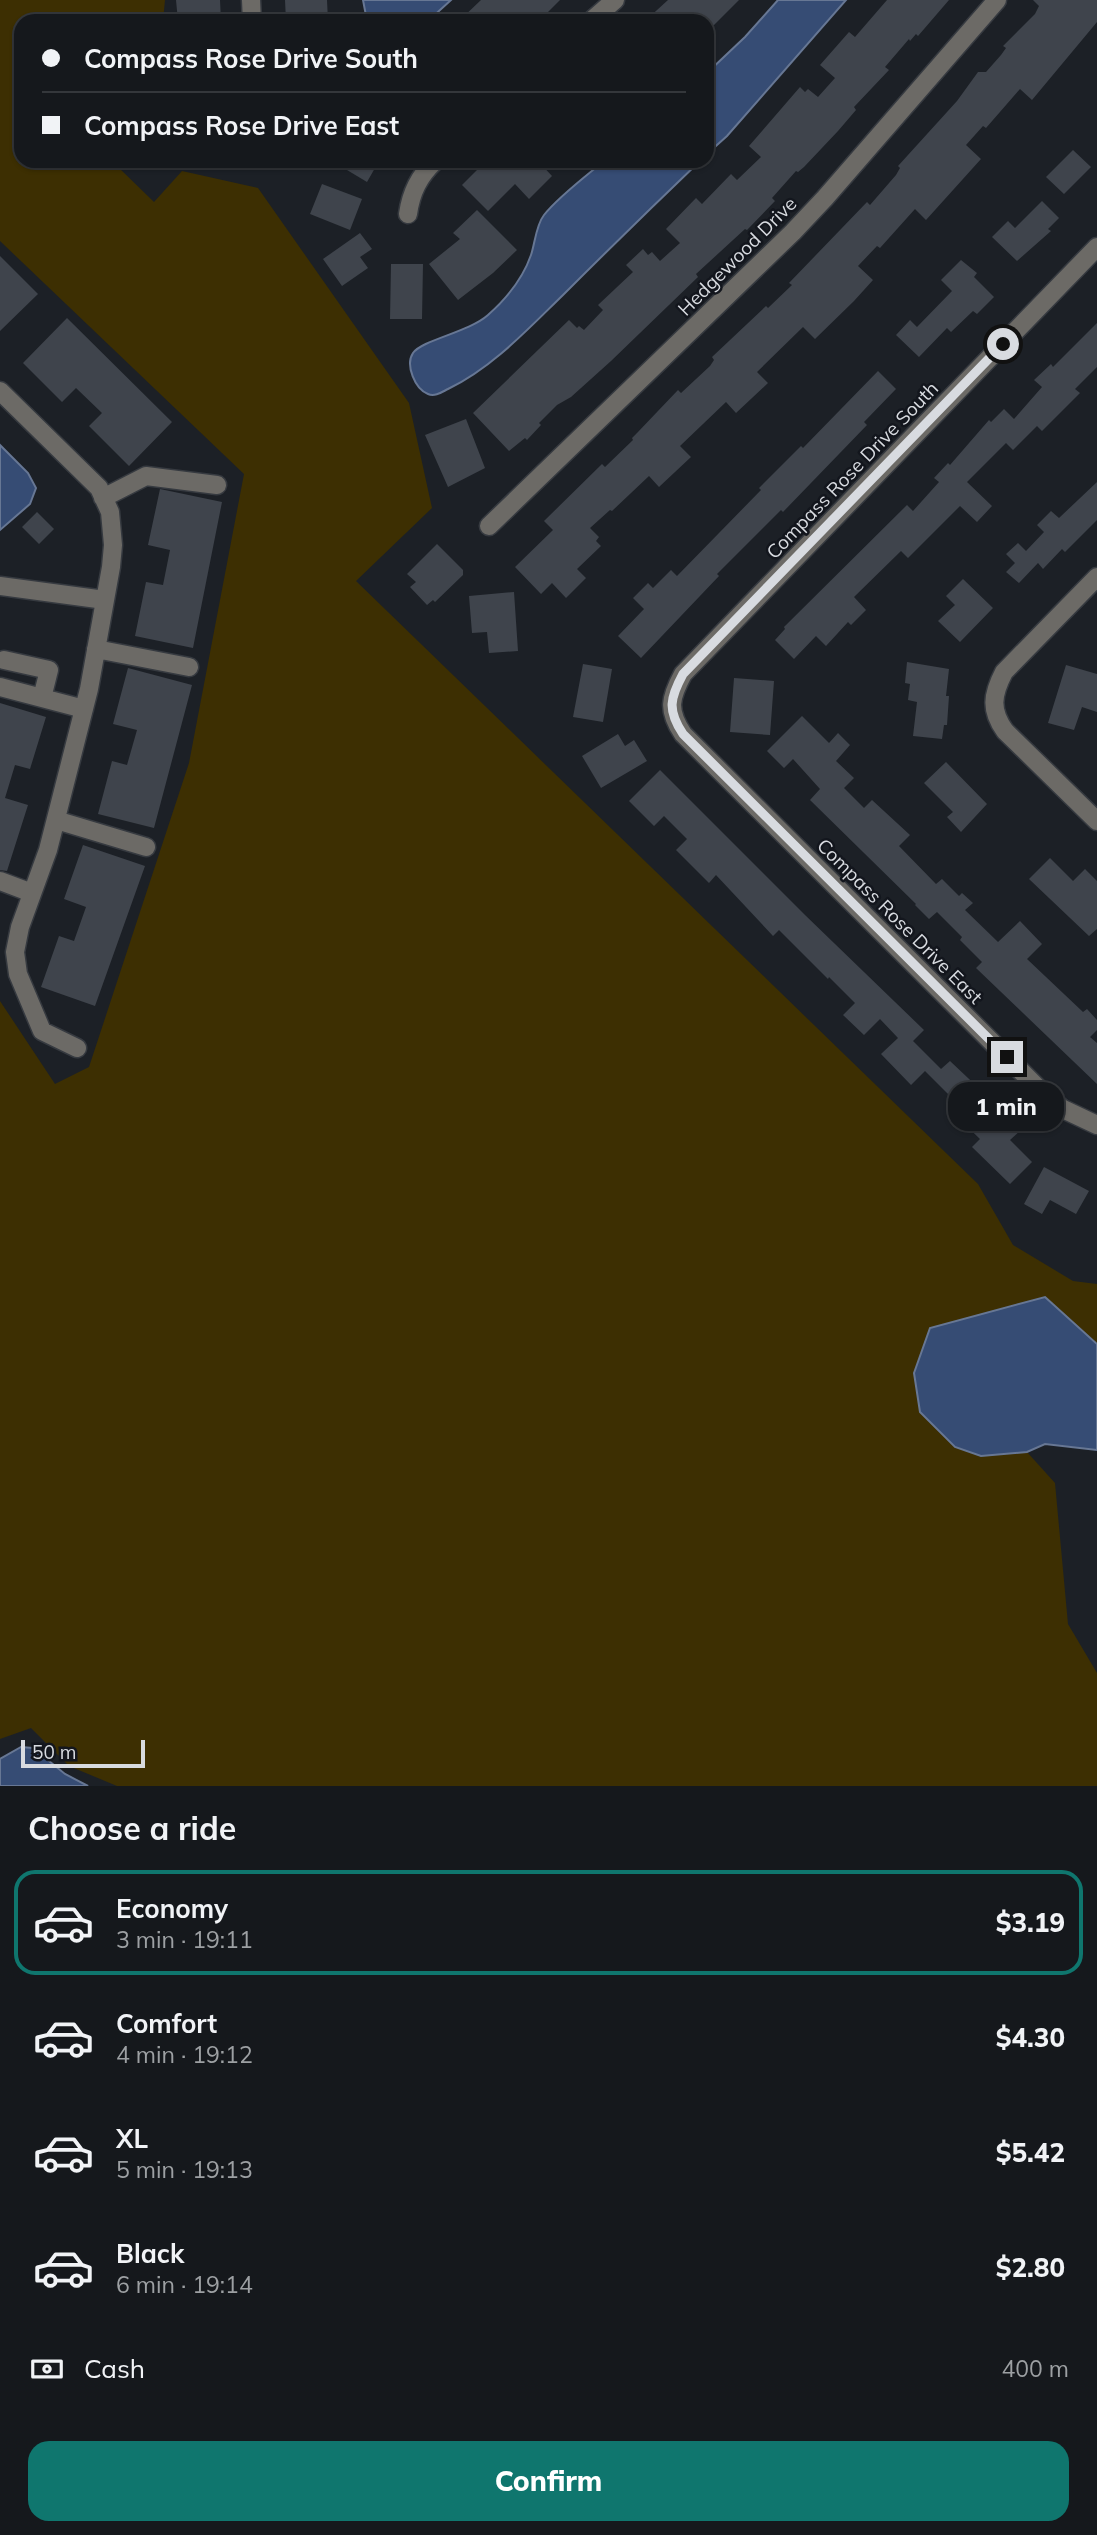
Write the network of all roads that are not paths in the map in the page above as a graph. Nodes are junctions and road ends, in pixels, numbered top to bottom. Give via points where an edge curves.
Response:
1 (615, 0) edge
2 (998, 0) edge
3 (599, 14) edge
4 (429, 168) edge
5 (408, 214) dead end
6 (1097, 247) edge
7 (0, 391) edge
8 (217, 485) dead end
9 (103, 498) junction
10 (489, 526) dead end
11 (1097, 577) edge
12 (0, 586) edge
13 (105, 600) junction
14 (96, 649) junction
15 (4, 660) dead end
16 (189, 667) dead end
17 (0, 687) edge
18 (42, 698) junction
19 (85, 709) junction
20 (683, 734) joint
21 (55, 820) junction
22 (1097, 821) edge
23 (146, 847) dead end
24 (0, 881) edge
25 (32, 893) junction
26 (77, 1048) dead end
27 (1097, 1125) edge

1 - 3 street
2 - 10 street, Hedgewood Drive via 793,232
4 - 5 street via 417,181
6 - 20 street, Compass Rose Drive South via 683,674 671,705 673,720
7 - 9 street via 99,488
8 - 9 street via 146,476
9 - 13 street via 110,512 113,545
11 - 22 street via 1004,673 992,706 1005,731
12 - 13 street
13 - 14 street
14 - 16 street
14 - 19 street
15 - 18 street via 49,670
17 - 18 street
18 - 19 street
19 - 21 street
20 - 27 street, Compass Rose Drive East via 1045,1095 1063,1110
21 - 23 street
21 - 25 street
24 - 25 street
25 - 26 street via 15,952 18,974 42,1031

